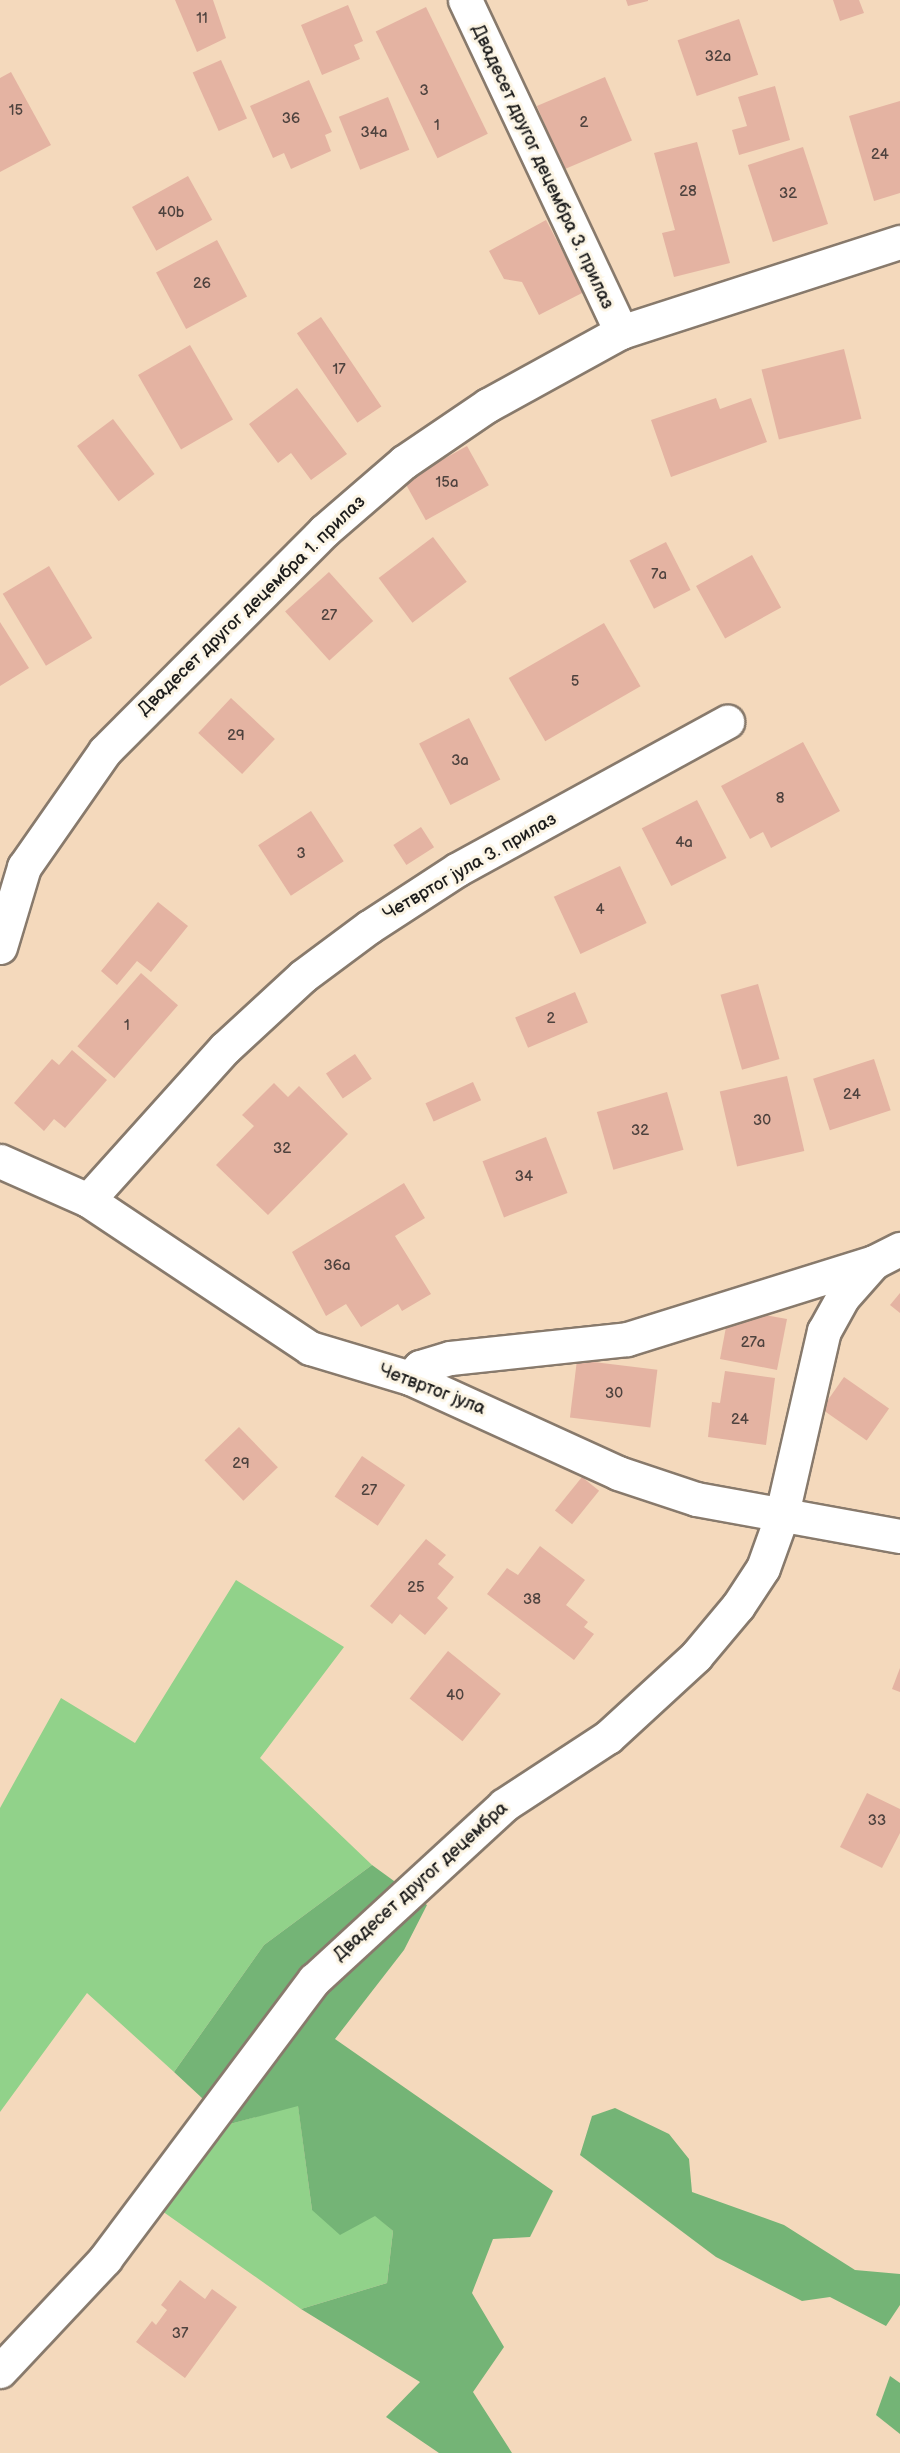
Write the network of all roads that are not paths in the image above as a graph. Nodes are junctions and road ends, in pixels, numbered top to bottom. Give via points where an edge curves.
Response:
1 (465, 0) edge
2 (900, 242) edge
3 (621, 332) junction
4 (727, 722) dead end
5 (0, 947) edge
6 (0, 1161) edge
7 (88, 1200) junction
8 (887, 1255) edge
9 (410, 1378) junction
10 (781, 1518) junction
11 (900, 1536) edge
12 (0, 2371) edge

1 - 3 street, Двадесет другог децембра 3. прилаз
2 - 3 street, Двадесет другог децембра 1. прилаз
3 - 5 street, Двадесет другог децембра 1. прилаз via 488,405 404,462 324,531 190,663 105,751 56,816 24,867
4 - 7 street, Четвртог јула 3. прилаз via 458,869 359,934 225,1048
6 - 7 street, Четвртог јула
7 - 9 street, Четвртог јула via 310,1348
8 - 9 street via 627,1340 450,1358 420,1367
8 - 10 street, Двадесет другог децембра via 842,1298 824,1330
9 - 10 street, Четвртог јула via 618,1473
10 - 11 street, Четвртог јула
10 - 12 street, Двадесет другог децембра via 763,1568 696,1656 608,1737 504,1804 314,1980 105,2259

